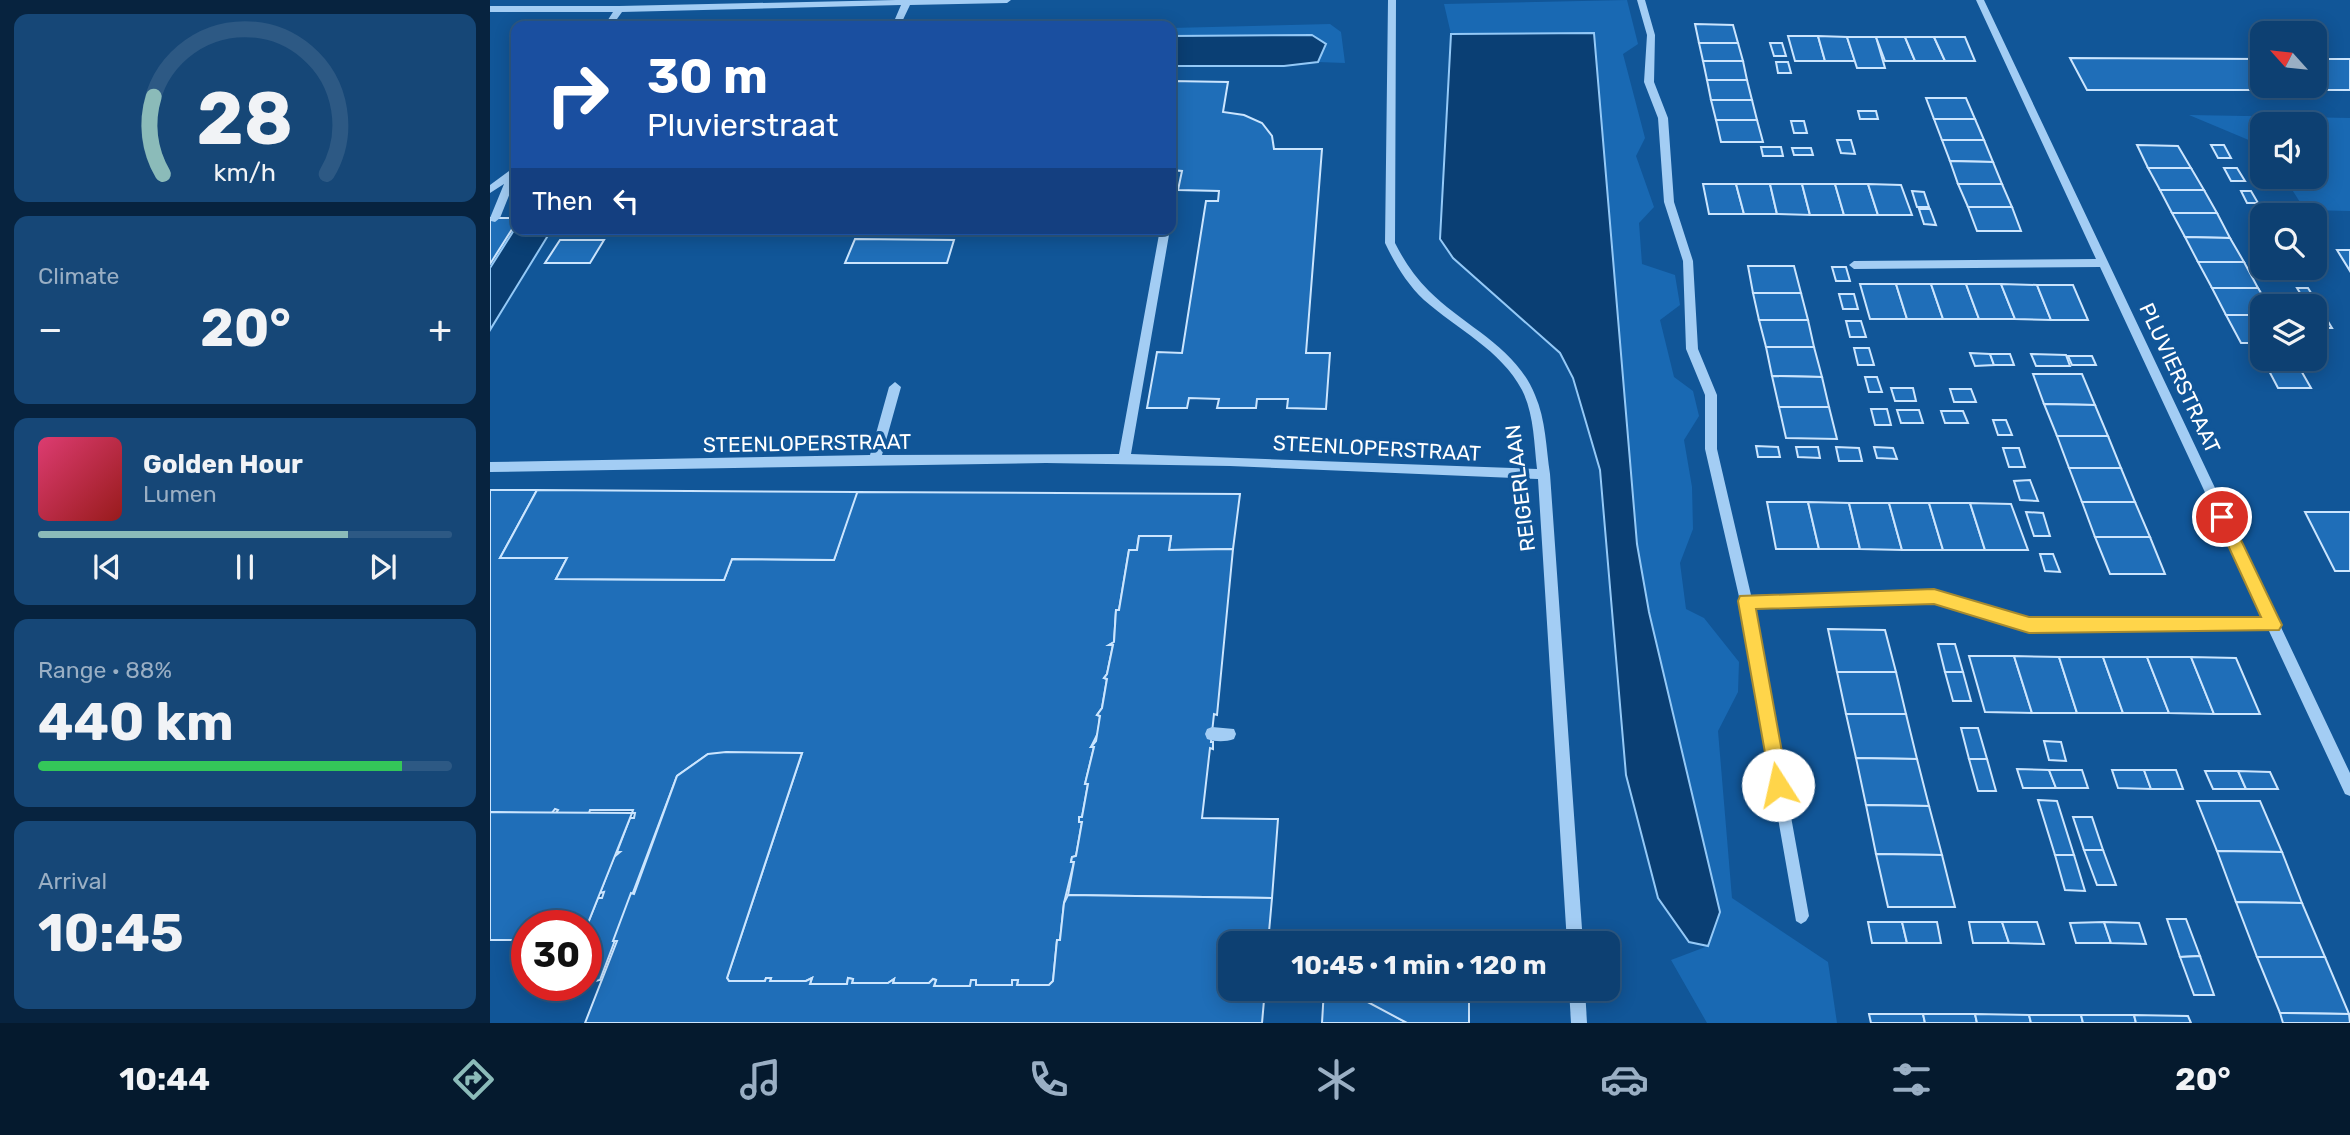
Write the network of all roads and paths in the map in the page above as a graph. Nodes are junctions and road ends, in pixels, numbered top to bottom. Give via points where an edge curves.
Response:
1 (1007, 0) edge
2 (1392, 0) edge
3 (1641, 0) edge
4 (1980, 0) edge
5 (850, 1) edge
6 (907, 1) edge
7 (490, 9) edge
8 (619, 9) junction
9 (611, 21) edge
10 (898, 21) edge
11 (511, 172) edge
12 (511, 177) edge
13 (490, 190) edge
14 (495, 218) dead end
15 (1164, 235) edge
16 (2103, 263) junction
17 (1854, 265) dead end
18 (895, 387) dead end
19 (1124, 459) junction
20 (874, 461) junction
21 (490, 467) edge
22 (1544, 474) junction
23 (1746, 601) junction
24 (2273, 625) junction
25 (1212, 734) dead end
26 (1229, 734) dead end
27 (2350, 789) edge
28 (1801, 916) dead end
29 (1574, 931) edge
30 (1578, 1001) edge
31 (1579, 1023) edge

1 - 6 street
2 - 22 street, REIGERLAAN via 1390,243 1402,269 1432,301 1474,332 1526,386
3 - 23 street via 1651,35 1649,82 1662,118 1669,202 1688,261 1692,349 1711,395 1711,449
4 - 16 street, PLUVIERSTRAAT
5 - 6 street
5 - 8 street
6 - 10 street
7 - 8 street
8 - 9 street
11 - 13 street
12 - 14 street
15 - 19 street
16 - 17 street
16 - 24 street, PLUVIERSTRAAT
18 - 20 street
19 - 20 street, STEENLOPERSTRAAT
19 - 22 street, STEENLOPERSTRAAT
20 - 21 street, STEENLOPERSTRAAT
22 - 29 street, REIGERLAAN
23 - 24 street via 1934,597 2029,625
23 - 28 street
24 - 27 street, PLUVIERSTRAAT
25 - 26 street
30 - 31 street

